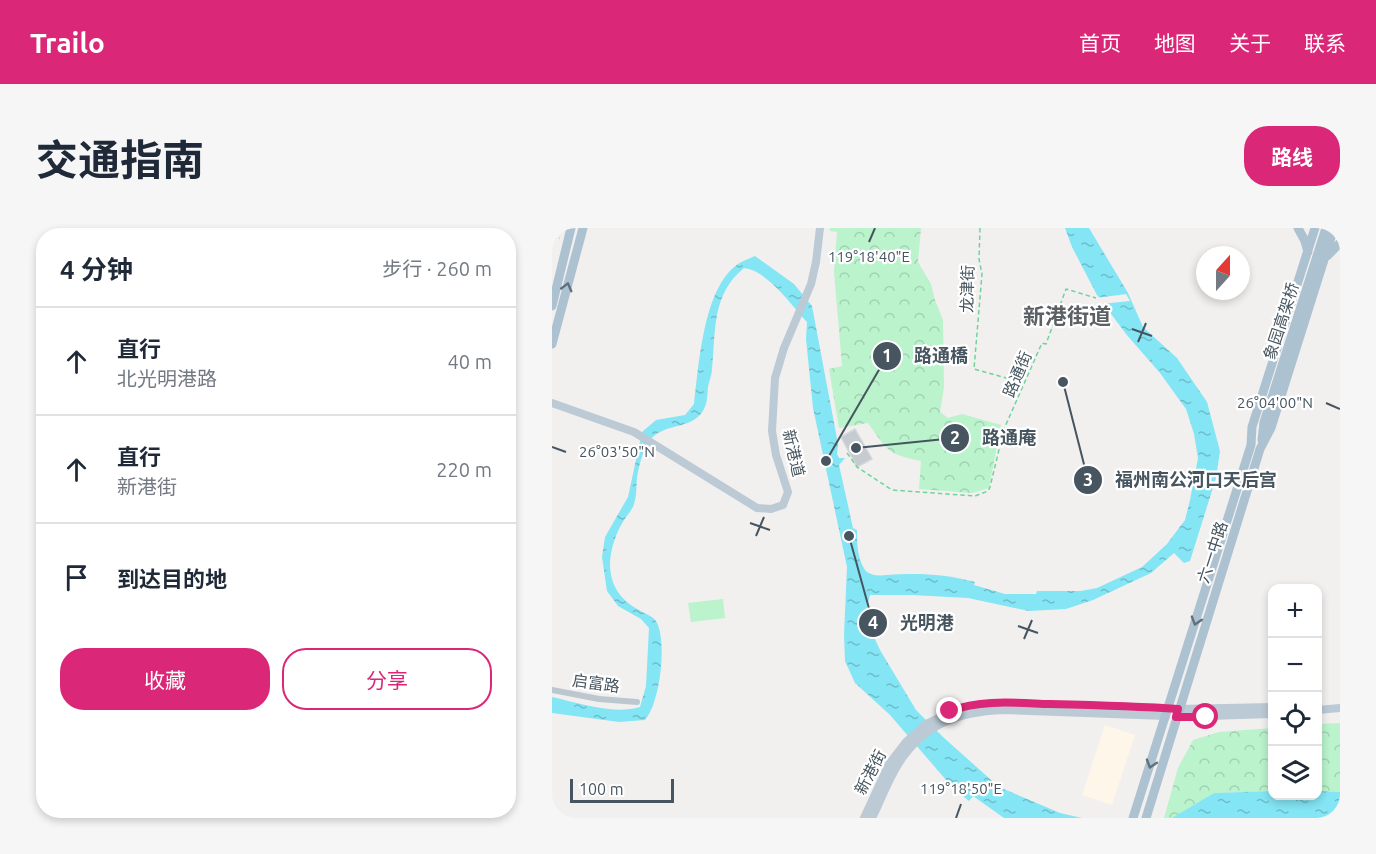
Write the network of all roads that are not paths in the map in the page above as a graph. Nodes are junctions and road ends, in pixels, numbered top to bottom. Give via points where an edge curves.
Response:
1 (571, 228) edge
2 (583, 228) edge
3 (820, 228) edge
4 (1298, 228) edge
5 (1316, 228) edge
6 (1326, 228) edge
7 (1334, 228) edge
8 (1340, 243) edge
9 (1308, 252) junction
10 (1324, 261) junction
11 (552, 306) edge
12 (552, 344) edge
13 (552, 403) edge
14 (1256, 447) junction
15 (552, 690) edge
16 (637, 702) dead end
17 (1268, 707) edge
18 (1340, 708) edge
19 (1322, 710) edge
20 (1172, 713) junction
21 (1268, 714) edge
22 (908, 745) junction
23 (1147, 813) edge
24 (1134, 815) edge
25 (864, 818) edge
26 (872, 818) edge

1 - 11 main road
12 -> 2 main road
3 - 13 street, 新港道 via 815,268 781,356 773,399 774,444 788,492 783,505 757,508 634,432
4 - 9 main road
5 - 9 main road, 六一中路
6 - 14 main road, 象园高架桥
7 - 10 main road, 六一中路
8 - 10 main road
9 - 14 main road, 六一中路 via 1252,427
10 - 14 main road, 六一中路 via 1271,428
14 - 20 main road, 六一中路
15 - 16 street, 启富路
17 - 20 street
18 - 19 street
20 - 21 street
20 - 22 street via 992,703 962,707
20 - 23 main road, 六一中路
20 -> 24 main road, 六一中路
22 - 25 street, 新港街 via 889,764
22 - 26 street, 新港街

